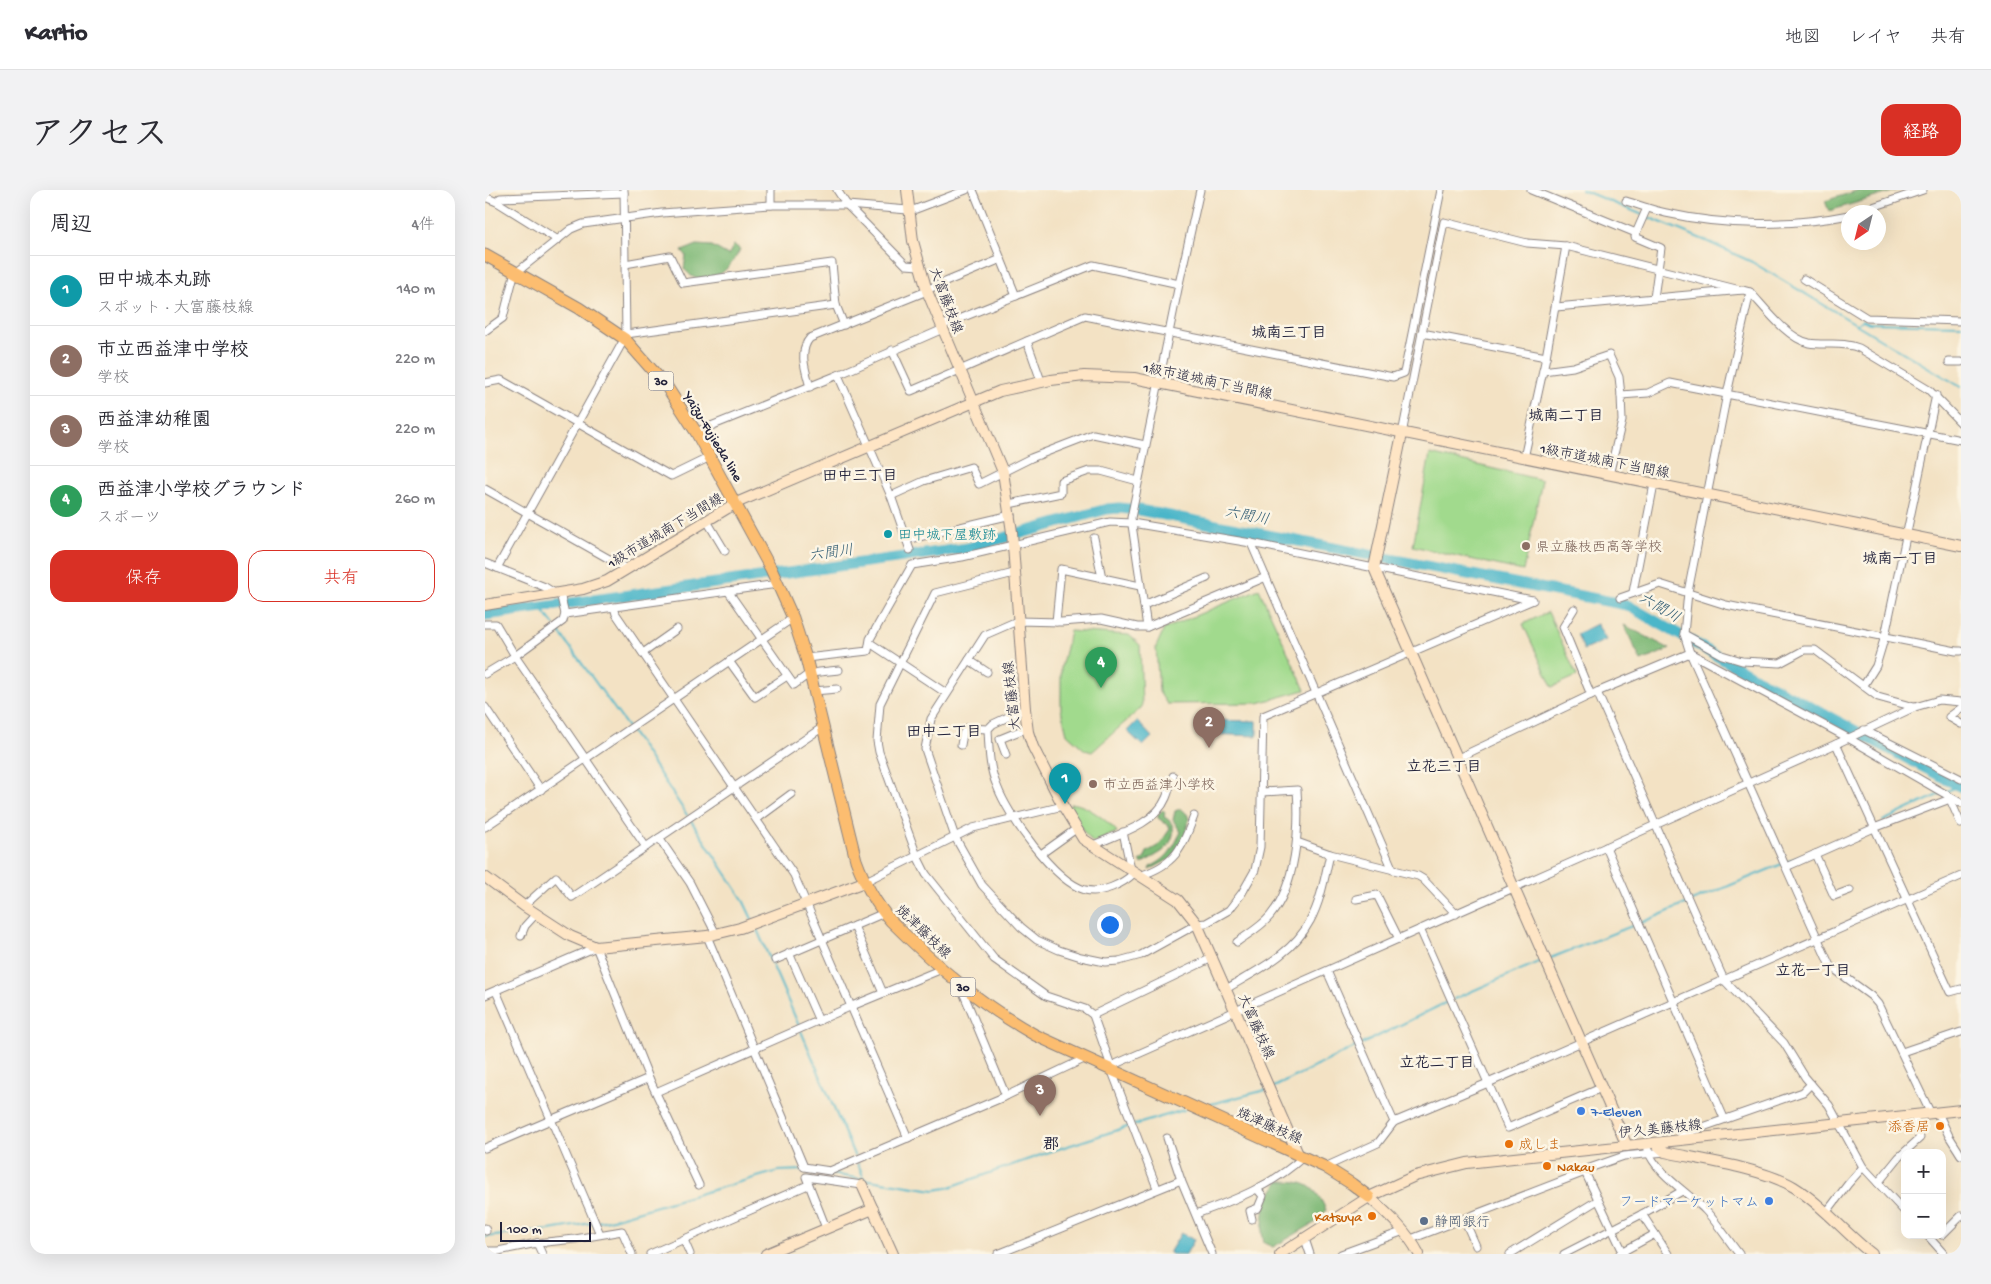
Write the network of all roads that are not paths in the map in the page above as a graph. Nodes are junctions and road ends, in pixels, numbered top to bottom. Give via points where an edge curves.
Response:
1 (771, 190) edge
2 (837, 190) edge
3 (907, 190) edge
4 (965, 190) edge
5 (973, 190) edge
6 (1200, 190) edge
7 (1441, 190) edge
8 (1531, 190) edge
9 (1923, 190) edge
10 (625, 191) edge
11 (485, 197) edge
12 (1625, 201) dead end
13 (497, 202) junction
14 (771, 205) junction
15 (847, 205) junction
16 (1879, 205) edge
17 (1647, 208) junction
18 (909, 210) junction
19 (1841, 216) edge
20 (625, 219) junction
21 (1636, 233) junction
22 (558, 240) junction
23 (1566, 246) junction
24 (485, 255) edge
25 (1001, 260) junction
26 (625, 264) junction
27 (919, 266) junction
28 (1658, 268) junction
29 (516, 272) junction
30 (1804, 279) dead end
31 (1179, 284) junction
32 (927, 290) junction
33 (1746, 291) junction
34 (1015, 296) junction
35 (1654, 298) junction
36 (836, 305) junction
37 (1556, 307) junction
38 (1961, 321) edge
39 (844, 325) junction
40 (942, 327) junction
41 (485, 331) edge
42 (1169, 332) junction
43 (1422, 333) junction
44 (625, 337) junction
45 (1027, 341) junction
46 (892, 350) junction
47 (1547, 357) junction
48 (1949, 362) dead end
49 (1961, 362) edge
50 (961, 370) junction
51 (1543, 371) junction
52 (838, 375) junction
53 (1041, 381) junction
54 (485, 383) edge
55 (1158, 383) junction
56 (810, 386) junction
57 (1727, 394) junction
58 (1621, 395) junction
59 (1936, 396) junction
60 (974, 401) junction
61 (578, 423) junction
62 (1961, 423) edge
63 (696, 432) junction
64 (1927, 433) junction
65 (1402, 434) junction
66 (1961, 440) edge
67 (1145, 445) junction
68 (869, 446) junction
69 (710, 457) junction
70 (1525, 458) junction
71 (1003, 472) junction
72 (1609, 474) junction
73 (1138, 481) junction
74 (1654, 484) junction
75 (485, 489) edge
76 (1708, 495) junction
77 (891, 496) junction
78 (736, 503) junction
79 (1009, 504) junction
80 (527, 513) junction
81 (1011, 516) junction
82 (1131, 520) junction
83 (707, 521) junction
84 (1906, 535) junction
85 (1094, 538) dead end
86 (1013, 539) junction
87 (906, 540) junction
88 (1251, 543) junction
89 (1961, 546) edge
90 (910, 550) dead end
91 (725, 551) dead end
92 (485, 564) edge
93 (1375, 567) junction
94 (497, 568) junction
95 (627, 569) junction
96 (771, 569) joint
97 (1014, 573) junction
98 (1266, 577) junction
99 (1102, 578) junction
100 (1207, 578) dead end
101 (777, 583) junction
102 (1140, 586) junction
103 (729, 591) junction
104 (1633, 592) junction
105 (1688, 592) junction
106 (560, 596) junction
107 (1620, 598) dead end
108 (485, 604) edge
109 (1144, 605) junction
110 (613, 608) junction
111 (1574, 609) dead end
112 (565, 612) junction
113 (793, 618) junction
114 (1017, 621) junction
115 (1056, 622) junction
116 (485, 624) edge
117 (1147, 627) junction
118 (677, 629) dead end
119 (1684, 634) junction
120 (1885, 636) junction
121 (761, 639) junction
122 (870, 643) junction
123 (1961, 651) edge
124 (1411, 652) junction
125 (643, 653) junction
126 (1690, 653) junction
127 (515, 656) junction
128 (806, 658) junction
129 (969, 660) junction
130 (729, 661) junction
131 (901, 663) junction
132 (839, 670) dead end
133 (987, 672) dead end
134 (810, 673) junction
135 (485, 674) edge
136 (787, 676) junction
137 (1864, 685) junction
138 (837, 688) dead end
139 (814, 691) junction
140 (1315, 692) junction
141 (946, 693) junction
142 (1594, 694) junction
143 (673, 699) junction
144 (1961, 702) edge
145 (485, 707) edge
146 (1915, 707) junction
147 (1961, 708) edge
148 (1025, 709) junction
149 (1961, 724) edge
150 (823, 727) junction
151 (1027, 728) junction
152 (988, 729) junction
153 (1864, 730) junction
154 (1848, 738) junction
155 (1836, 744) junction
156 (961, 745) dead end
157 (1006, 755) dead end
158 (1458, 758) junction
159 (586, 760) junction
160 (1173, 776) dead end
161 (1961, 779) edge
162 (1748, 783) junction
163 (735, 788) junction
164 (541, 790) junction
165 (1262, 792) junction
166 (791, 794) dead end
167 (1950, 798) junction
168 (1961, 803) edge
169 (1063, 806) junction
170 (1194, 816) dead end
171 (1013, 818) junction
172 (757, 819) junction
173 (1961, 824) edge
174 (1655, 825) junction
175 (485, 827) edge
176 (1874, 828) junction
177 (1076, 829) junction
178 (1123, 832) junction
179 (955, 837) junction
180 (659, 838) junction
181 (1297, 842) junction
182 (1091, 846) junction
183 (646, 847) junction
184 (1606, 847) junction
185 (1041, 854) junction
186 (1331, 854) junction
187 (1815, 854) junction
188 (917, 856) junction
189 (1786, 867) junction
190 (1393, 870) junction
191 (1135, 873) junction
192 (1961, 876) edge
193 (485, 877) edge
194 (865, 882) junction
195 (1515, 888) junction
196 (1849, 890) dead end
197 (1356, 899) dead end
198 (1907, 900) junction
199 (807, 905) junction
200 (524, 906) junction
201 (884, 913) junction
202 (536, 914) junction
203 (1456, 914) junction
204 (1197, 924) junction
205 (854, 926) junction
206 (1420, 929) junction
207 (712, 935) junction
208 (521, 936) dead end
209 (823, 938) junction
210 (1399, 938) junction
211 (1818, 938) junction
212 (1237, 942) dead end
213 (596, 947) junction
214 (789, 953) junction
215 (1212, 958) junction
216 (775, 960) dead end
217 (942, 969) junction
218 (1327, 971) junction
219 (1724, 980) junction
220 (959, 984) junction
221 (1226, 989) junction
222 (1961, 989) edge
223 (496, 991) junction
224 (883, 993) junction
225 (485, 995) edge
226 (1674, 1002) junction
227 (852, 1006) junction
228 (1235, 1010) junction
229 (1093, 1015) junction
230 (819, 1020) junction
231 (1961, 1032) edge
232 (1581, 1042) junction
233 (755, 1049) junction
234 (1903, 1052) junction
235 (1086, 1058) junction
236 (1111, 1067) junction
237 (649, 1078) junction
238 (1488, 1083) junction
239 (1811, 1084) junction
240 (1601, 1088) junction
241 (655, 1092) junction
242 (1006, 1096) junction
243 (1961, 1110) edge
244 (1935, 1113) junction
245 (1914, 1115) junction
246 (1724, 1118) junction
247 (551, 1120) junction
248 (1394, 1122) junction
249 (1839, 1123) junction
250 (908, 1138) junction
251 (1167, 1138) dead end
252 (1678, 1140) junction
253 (1627, 1146) junction
254 (1650, 1146) junction
255 (485, 1148) edge
256 (1909, 1149) edge
257 (1301, 1155) junction
258 (1961, 1155) edge
259 (1901, 1157) edge
260 (1325, 1167) junction
261 (1863, 1168) junction
262 (830, 1171) junction
263 (1585, 1172) junction
264 (831, 1180) junction
265 (1181, 1180) junction
266 (1878, 1183) junction
267 (699, 1185) dead end
268 (809, 1185) junction
269 (862, 1186) joint
270 (1157, 1188) junction
271 (1257, 1189) junction
272 (1683, 1191) junction
273 (1369, 1197) junction
274 (1598, 1200) junction
275 (1901, 1208) edge
276 (873, 1209) junction
277 (1196, 1214) junction
278 (1642, 1214) junction
279 (1826, 1214) junction
280 (1961, 1216) edge
281 (1252, 1219) dead end
282 (1464, 1219) junction
283 (826, 1228) junction
284 (1612, 1229) junction
285 (1946, 1231) edge
286 (600, 1234) junction
287 (1655, 1234) junction
288 (1407, 1235) junction
289 (1305, 1238) junction
290 (1930, 1239) edge
291 (1938, 1239) edge
292 (684, 1240) junction
293 (537, 1243) junction
294 (1934, 1243) junction
295 (1476, 1246) dead end
296 (485, 1251) edge
297 (499, 1253) edge
298 (1622, 1253) edge
299 (542, 1254) edge
300 (632, 1254) edge
301 (650, 1254) edge
302 (690, 1254) edge
303 (766, 1254) edge
304 (893, 1254) edge
305 (997, 1254) edge
306 (1212, 1254) edge
307 (1279, 1254) edge
308 (1310, 1254) edge
309 (1341, 1254) edge
310 (1419, 1254) edge
311 (1510, 1254) edge
312 (1564, 1254) edge
313 (1668, 1254) edge
314 (1739, 1254) edge
315 (1871, 1254) edge
316 (1944, 1254) edge

1 - 14 street
2 - 15 street
3 - 18 street, 大富藤枝線
4 - 18 street
5 - 25 street
6 - 31 street
7 - 42 street via 1405,373 1393,376
8 - 21 street
9 - 16 street
10 - 13 street via 500,198
10 - 20 street
11 - 13 street
12 - 17 street
13 - 22 street
14 - 15 street
14 - 20 street
15 - 18 street
15 - 27 street via 906,265
17 - 19 street via 1697,218 1747,222 1807,221
17 - 21 street
18 - 27 street, 大富藤枝線
20 - 22 street via 583,224
20 - 26 street
21 - 28 street via 1635,237 1661,248
22 - 29 street
23 - 28 street
23 - 37 street
23 - 43 street via 1527,243 1443,222
24 - 29 main road, Yaizu-Fujieda line / 30
25 - 32 street
25 - 34 street
26 - 36 street via 671,256 683,283 832,263
26 - 44 street
27 - 32 street, 大富藤枝線
28 - 33 street
28 - 35 street
29 - 41 street via 503,318
29 - 44 main road, Yaizu-Fujieda line / 30
30 - 38 street via 1867,318
31 - 34 street via 1093,265
31 - 42 street
32 - 39 street
32 - 40 street, 大富藤枝線
33 - 35 street
33 - 57 street
33 - 59 street via 1800,340 1852,345
34 - 40 street
35 - 37 street
36 - 39 street
36 - 44 street
37 - 47 street
39 - 56 street via 807,341 804,354
40 - 46 street
40 - 50 street, 大富藤枝線
42 - 45 street via 1085,316
42 - 55 street
43 - 47 street
43 - 65 street
44 - 61 street
44 - 63 main road, Yaizu-Fujieda line / 30 via 667,387
45 - 50 street
45 - 53 street
46 - 50 street via 911,391
46 - 52 street
47 - 51 street
48 - 49 street
50 - 60 street, 大富藤枝線
51 - 58 street via 1573,367 1609,355 1619,376
51 - 70 street
52 - 56 street
52 - 68 street
53 - 55 street, 1級市道城南下当間線 via 1108,376
53 - 60 street, 1級市道城南下当間線
54 - 61 street via 501,380
55 - 65 street, 1級市道城南下当間線
55 - 67 street
56 - 63 street
57 - 58 street via 1670,383 1648,394
57 - 64 street
57 - 76 street
58 - 72 street via 1621,421
59 - 62 street
59 - 64 street
60 - 68 street, 1級市道城南下当間線
60 - 71 street, 大富藤枝線
61 - 69 street via 671,476
61 - 80 street
63 - 69 main road, Yaizu-Fujieda line / 30
64 - 66 street
64 - 84 street
65 - 70 street, 1級市道城南下当間線
65 - 93 street
67 - 71 street via 1093,434
67 - 73 street
68 - 77 street
68 - 78 street, 1級市道城南下当間線
69 - 78 main road, Yaizu-Fujieda line / 30
70 - 72 street, 1級市道城南下当間線
71 - 77 street via 979,484 971,466
71 - 79 street, 大富藤枝線
72 - 74 street, 1級市道城南下当間線
73 - 79 street via 1089,471 1061,482 1061,493
73 - 82 street
74 - 76 street, 1級市道城南下当間線
74 - 104 street
75 - 80 street
76 - 84 street, 1級市道城南下当間線
76 - 105 street
77 - 87 street
78 - 83 street, 1級市道城南下当間線
78 - 96 main road, Yaizu-Fujieda line / 30
79 - 81 street, 大富藤枝線
80 - 94 street
80 - 95 street
81 - 86 street, 大富藤枝線
81 - 87 street
82 - 86 street
82 - 88 street
82 - 102 street
83 - 91 street
83 - 95 street, 1級市道城南下当間線
84 - 89 street, 1級市道城南下当間線
84 - 120 street
85 - 99 street
86 - 97 street, 大富藤枝線
86 - 122 street via 962,557 912,565
87 - 90 street
88 - 93 street
88 - 98 street
92 - 94 street
93 - 124 street
93 - 124 street via 1533,600
94 - 106 street
95 - 106 street, 1級市道城南下当間線 via 607,581
96 - 101 main road, 焼津藤枝線 / 30
97 - 114 street, 大富藤枝線
97 - 131 street via 935,593
98 - 117 street
98 - 140 street
99 - 102 street
99 - 115 street via 1061,569
100 - 109 street
101 - 103 street
101 - 113 main road, 焼津藤枝線 / 30
102 - 109 street
103 - 110 street
103 - 121 street
104 - 105 street via 1660,584
104 - 107 street
105 - 119 street
105 - 120 street via 1726,605
106 - 108 street, 1級市道城南下当間線
106 - 112 street
109 - 117 street
110 - 112 street
110 - 125 street
111 - 142 street via 1563,627
112 - 127 street via 557,627
113 - 121 street
113 - 128 main road, 焼津藤枝線 / 30
114 - 115 street
114 - 129 street via 985,635
114 - 148 street, 大富藤枝線
115 - 117 street via 1101,619
116 - 127 street via 496,624
118 - 125 street
119 - 126 street
119 - 137 street via 1722,655 1743,661 1780,663 1804,650 1815,650
120 - 123 street
120 - 137 street via 1876,666
121 - 130 street
121 - 136 street
122 - 128 street via 868,651
122 - 131 street
124 - 140 street
124 - 158 street
125 - 143 street
126 - 142 street
126 - 154 street
126 - 162 street
127 - 135 street
127 - 159 street
128 - 134 main road, 焼津藤枝線 / 30
129 - 133 street
129 - 141 street
130 - 136 street via 755,697
130 - 143 street
131 - 141 street
131 - 188 street via 880,704 877,741
132 - 134 street
134 - 136 street via 794,685
134 - 139 main road, 焼津藤枝線 / 30
137 - 146 street via 1878,697
138 - 139 street
139 - 150 main road, 焼津藤枝線 / 30
140 - 165 street via 1263,716
140 - 190 street
141 - 179 street via 931,719 925,749
142 - 158 street
142 - 174 street
143 - 159 street
143 - 163 street
144 - 146 street via 1939,700
145 - 164 street
146 - 153 street
147 - 149 street via 1949,717
148 - 151 street, 大富藤枝線
148 - 152 street
150 - 163 street
150 - 194 main road, 焼津藤枝線 / 30 via 856,860
151 - 157 street via 1000,739
151 - 169 street, 大富藤枝線
152 - 156 street via 967,728
152 - 171 street via 989,761 996,786
153 - 154 street
153 - 161 street
154 - 155 street
154 - 167 street
155 - 162 street
155 - 176 street
158 - 195 street
159 - 164 street
159 - 183 street
160 - 178 street via 1160,808
162 - 174 street
162 - 189 street
163 - 172 street
163 - 180 street
164 - 175 street
165 - 181 street via 1297,790
165 - 204 street via 1260,847 1251,879 1229,910 1206,923
166 - 172 street
167 - 168 street
167 - 173 street
167 - 176 street
169 - 171 street
169 - 177 street, 大富藤枝線
170 - 191 street via 1173,859 1154,871
171 - 179 street via 973,828
171 - 185 street
172 - 199 street via 794,875
174 - 184 street
174 - 219 street
176 - 187 street
176 - 198 street
177 - 182 street, 大富藤枝線
177 - 185 street
178 - 182 street
178 - 191 street
179 - 188 street
179 - 204 street via 982,885 1021,927 1037,940 1059,950 1105,962 1119,961 1141,955
180 - 183 street
180 - 207 street via 690,882
181 - 186 street
181 - 212 street via 1290,876 1277,905 1260,926
182 - 191 street, 大富藤枝線
183 - 200 street via 573,897 556,877
184 - 195 street
184 - 226 street
185 - 191 street via 1072,884 1085,890 1111,888
186 - 190 street
186 - 221 street via 1317,904 1304,932 1275,959
187 - 189 street
187 - 196 street via 1834,896
188 - 194 street
188 - 229 street via 926,874 994,959 1046,996 1085,1009
189 - 211 street
190 - 203 street via 1423,879
191 - 204 street, 大富藤枝線 via 1178,900
192 - 198 street
193 - 200 street
194 - 199 street
194 - 201 main road, 焼津藤枝線 / 30
195 - 203 street
195 - 232 street
197 - 210 street via 1377,895
198 - 211 street
198 - 222 street via 1950,992
199 - 207 street via 756,924
199 - 209 street
200 - 202 street
201 - 205 street
201 - 217 main road, 焼津藤枝線 / 30
202 - 208 street
202 - 213 street via 579,941
203 - 206 street
204 - 215 street, 大富藤枝線
205 - 209 street
205 - 224 street
206 - 210 street
206 - 238 street
207 - 213 street
207 - 233 street
209 - 214 street
209 - 227 street
210 - 218 street
211 - 219 street
211 - 234 street via 1830,966 1878,1004
213 - 223 street
213 - 237 street
214 - 216 street
214 - 230 street
215 - 221 street, 大富藤枝線
215 - 229 street
217 - 220 main road, 焼津藤枝線 / 30
217 - 224 street
218 - 228 street
218 - 248 street
219 - 226 street
219 - 239 street via 1784,1043
220 - 235 main road, 焼津藤枝線 / 30 via 1008,1020
220 - 242 street
221 - 228 street, 大富藤枝線
223 - 225 street
223 - 247 street
224 - 227 street
226 - 232 street
226 - 246 street
227 - 230 street
227 - 250 street
228 - 236 street
228 - 257 street, 大富藤枝線
229 - 236 street
230 - 233 street
231 - 234 street
232 - 238 street
232 - 240 street
233 - 241 street
233 - 262 street via 804,1167
234 - 244 street
235 - 236 main road, 焼津藤枝線 / 30
235 - 242 street
236 - 257 main road, 焼津藤枝線 / 30
236 - 270 street
237 - 241 street
237 - 247 street
238 - 240 street via 1508,1128
238 - 248 street
239 - 246 street via 1803,1092
239 - 249 street
240 - 253 street
241 - 267 street
242 - 250 street
243 - 244 street, 伊久美藤枝線
244 - 245 street, 伊久美藤枝線
244 - 258 street
245 - 249 street, 伊久美藤枝線
245 - 256 street via 1920,1138
246 - 252 street via 1683,1134
247 - 255 street
247 - 286 street
248 - 260 street via 1378,1143
249 - 252 street, 伊久美藤枝線
249 - 261 street
250 - 262 street
251 - 265 street
252 - 254 street, 伊久美藤枝線
253 - 254 street, 伊久美藤枝線
253 - 273 street, 伊久美藤枝線 via 1467,1163 1415,1176
254 - 263 street
254 - 272 street via 1656,1164
254 - 279 street via 1764,1174 1805,1195
257 - 260 main road, 焼津藤枝線 / 30
257 - 271 street
259 - 266 street
260 - 273 main road, 焼津藤枝線 / 30
261 - 266 street
261 - 279 street
262 - 264 street
263 - 274 street
263 - 282 street
264 - 268 street via 806,1177
264 - 269 street
265 - 270 street
265 - 277 street
266 - 275 street
268 - 283 street
268 - 292 street
269 - 276 street
270 - 305 street
271 - 277 street
271 - 281 street via 1263,1196 1259,1208 1250,1211
272 - 278 street
272 - 314 street via 1706,1212
273 - 288 street
273 - 289 street, 伊久美藤枝線
274 - 284 street
274 - 311 street
276 - 283 street
276 - 304 street
277 - 306 street
278 - 284 street
278 - 287 street
279 - 315 street
280 - 285 street
282 - 288 street
282 - 295 street
283 - 303 street
284 - 298 street
284 - 312 street
286 - 293 street
286 - 300 street via 622,1230
287 - 298 street
287 - 313 street
288 - 309 street
288 - 310 street
289 - 307 street, 伊久美藤枝線
289 - 308 street
290 - 294 street
291 - 294 street
292 - 301 street
292 - 302 street
293 - 297 street
293 - 299 street
294 - 316 street
296 - 297 street

